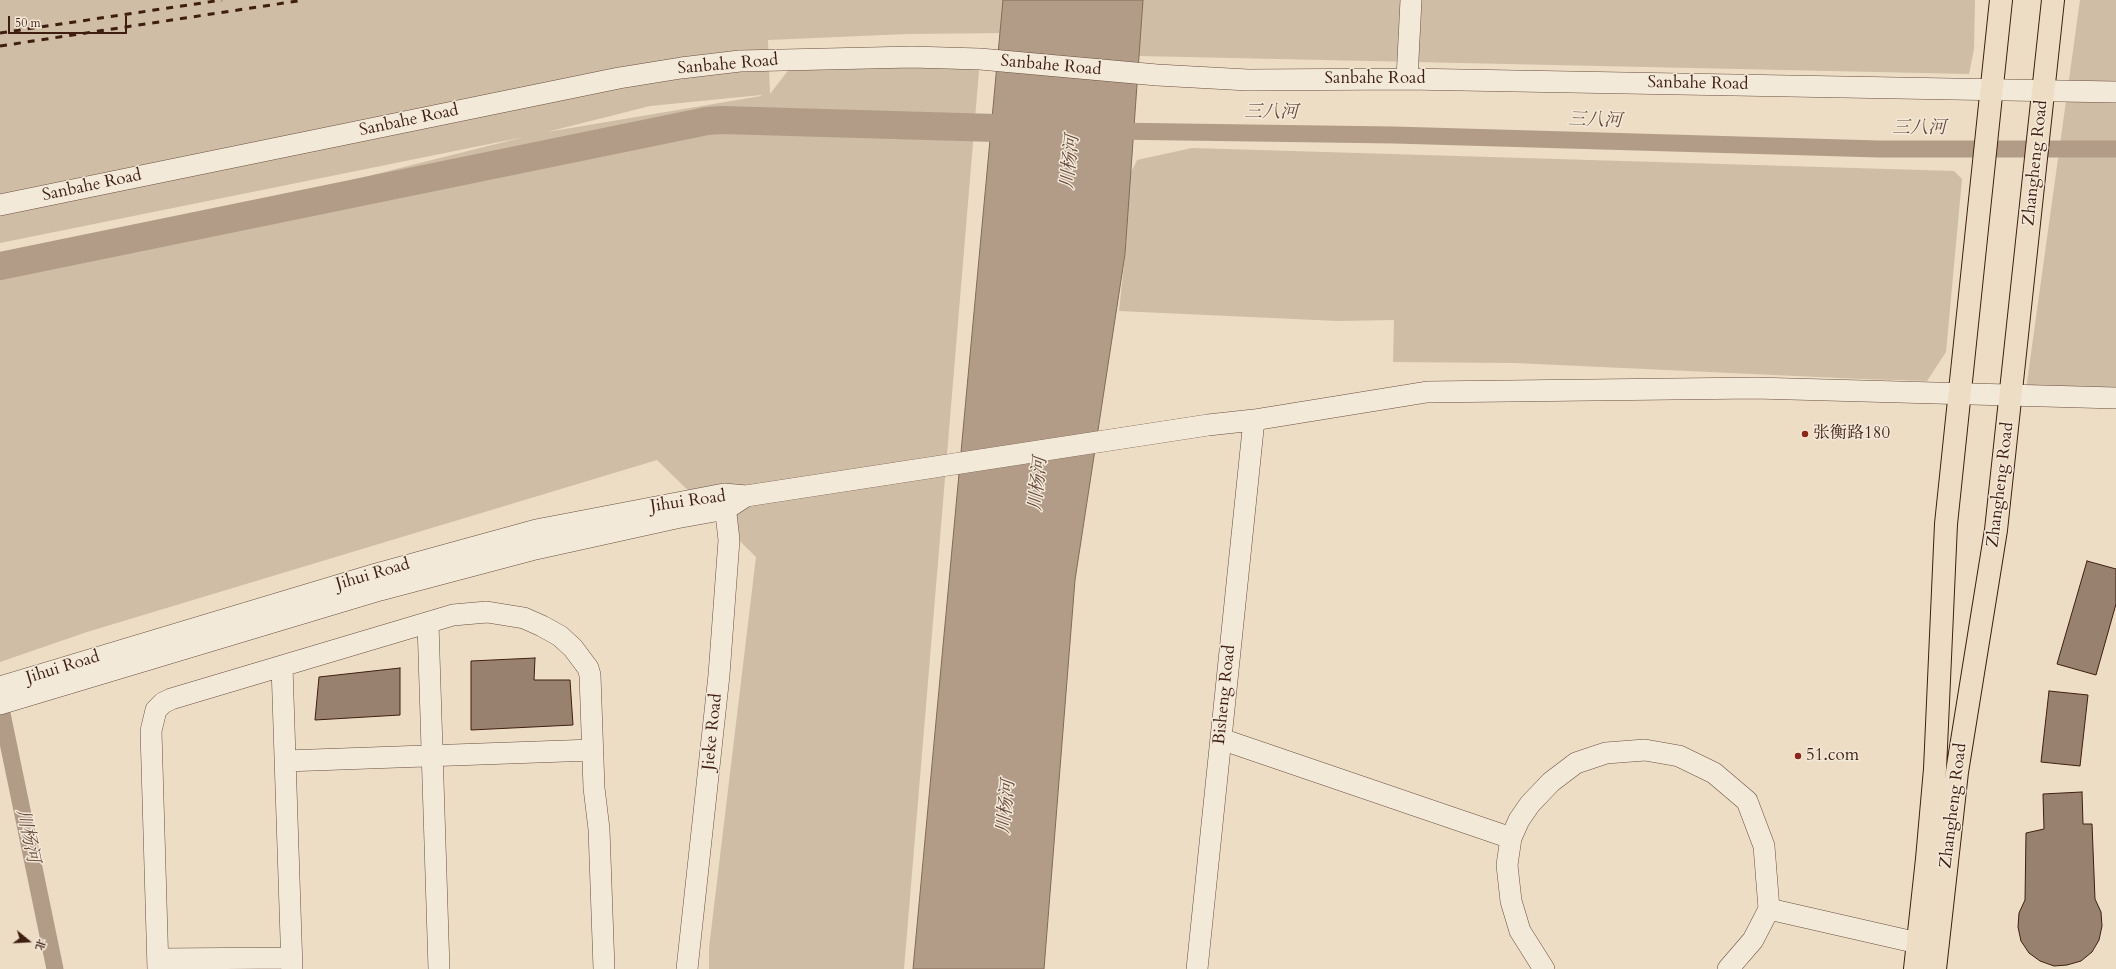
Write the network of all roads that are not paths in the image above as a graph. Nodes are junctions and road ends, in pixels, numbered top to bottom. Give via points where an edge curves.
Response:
1 (1411, 0) edge
2 (2001, 0) edge
3 (2053, 0) edge
4 (1407, 79) junction
5 (1991, 89) junction
6 (2044, 90) junction
7 (2116, 92) edge
8 (0, 205) edge
9 (1958, 394) junction
10 (2011, 395) junction
11 (2116, 398) edge
12 (1254, 420) junction
13 (720, 503) junction
14 (428, 623) junction
15 (282, 666) junction
16 (0, 687) edge
17 (23, 688) junction
18 (0, 704) edge
19 (1221, 739) junction
20 (592, 750) junction
21 (432, 756) junction
22 (285, 761) junction
23 (1511, 838) junction
24 (1769, 909) junction
25 (1918, 943) junction
26 (158, 964) edge
27 (291, 964) edge
28 (439, 969) edge
29 (604, 969) edge
30 (674, 969) edge
31 (687, 969) edge
32 (1197, 969) edge
33 (1544, 969) edge
34 (1728, 969) edge
35 (1915, 969) edge
36 (1935, 969) edge

1 - 4 street
2 - 5 main road, Zhangheng Road
3 - 6 main road, Zhangheng Road
4 - 5 street, Sanbahe Road
4 - 8 street, Sanbahe Road via 1248,80 1157,75 980,59 844,57 740,61 619,78
5 - 6 street, Sanbahe Road
5 - 9 main road, Zhangheng Road
6 - 7 street, Sanbahe Road
6 - 10 main road, Zhangheng Road
9 - 10 street
9 - 12 street via 1755,388 1427,392
9 - 25 main road, Zhangheng Road via 1944,558 1934,770
10 - 11 street
10 - 36 main road, Zhangheng Road via 1996,530 1957,772
12 - 13 street, Jihui Road via 903,471 746,496
12 - 19 street, Bisheng Road
13 - 17 street, Jihui Road via 536,530 376,574
13 - 30 street, Jieke Road via 720,542 708,674 677,925
13 - 31 street, Jieke Road via 729,540 719,675
14 - 15 street
14 - 20 street via 470,613 505,614 530,621 560,636 582,659 590,675
14 - 21 street
15 - 22 street
15 - 26 street via 171,699 156,710 151,731
16 - 17 street, Jihui Road
17 - 18 street, Jihui Road
19 - 23 street
19 - 32 street, Bisheng Road
20 - 21 street
20 - 29 street via 599,828
21 - 22 street
21 - 28 street
22 - 27 street
23 - 24 street via 1530,804 1551,782 1576,763 1606,753 1645,750 1680,756 1714,773 1747,801 1764,846
23 - 33 street via 1507,865 1511,901 1520,931
24 - 25 street
24 - 34 street via 1753,940
25 - 35 main road, Zhangheng Road
26 - 27 street

